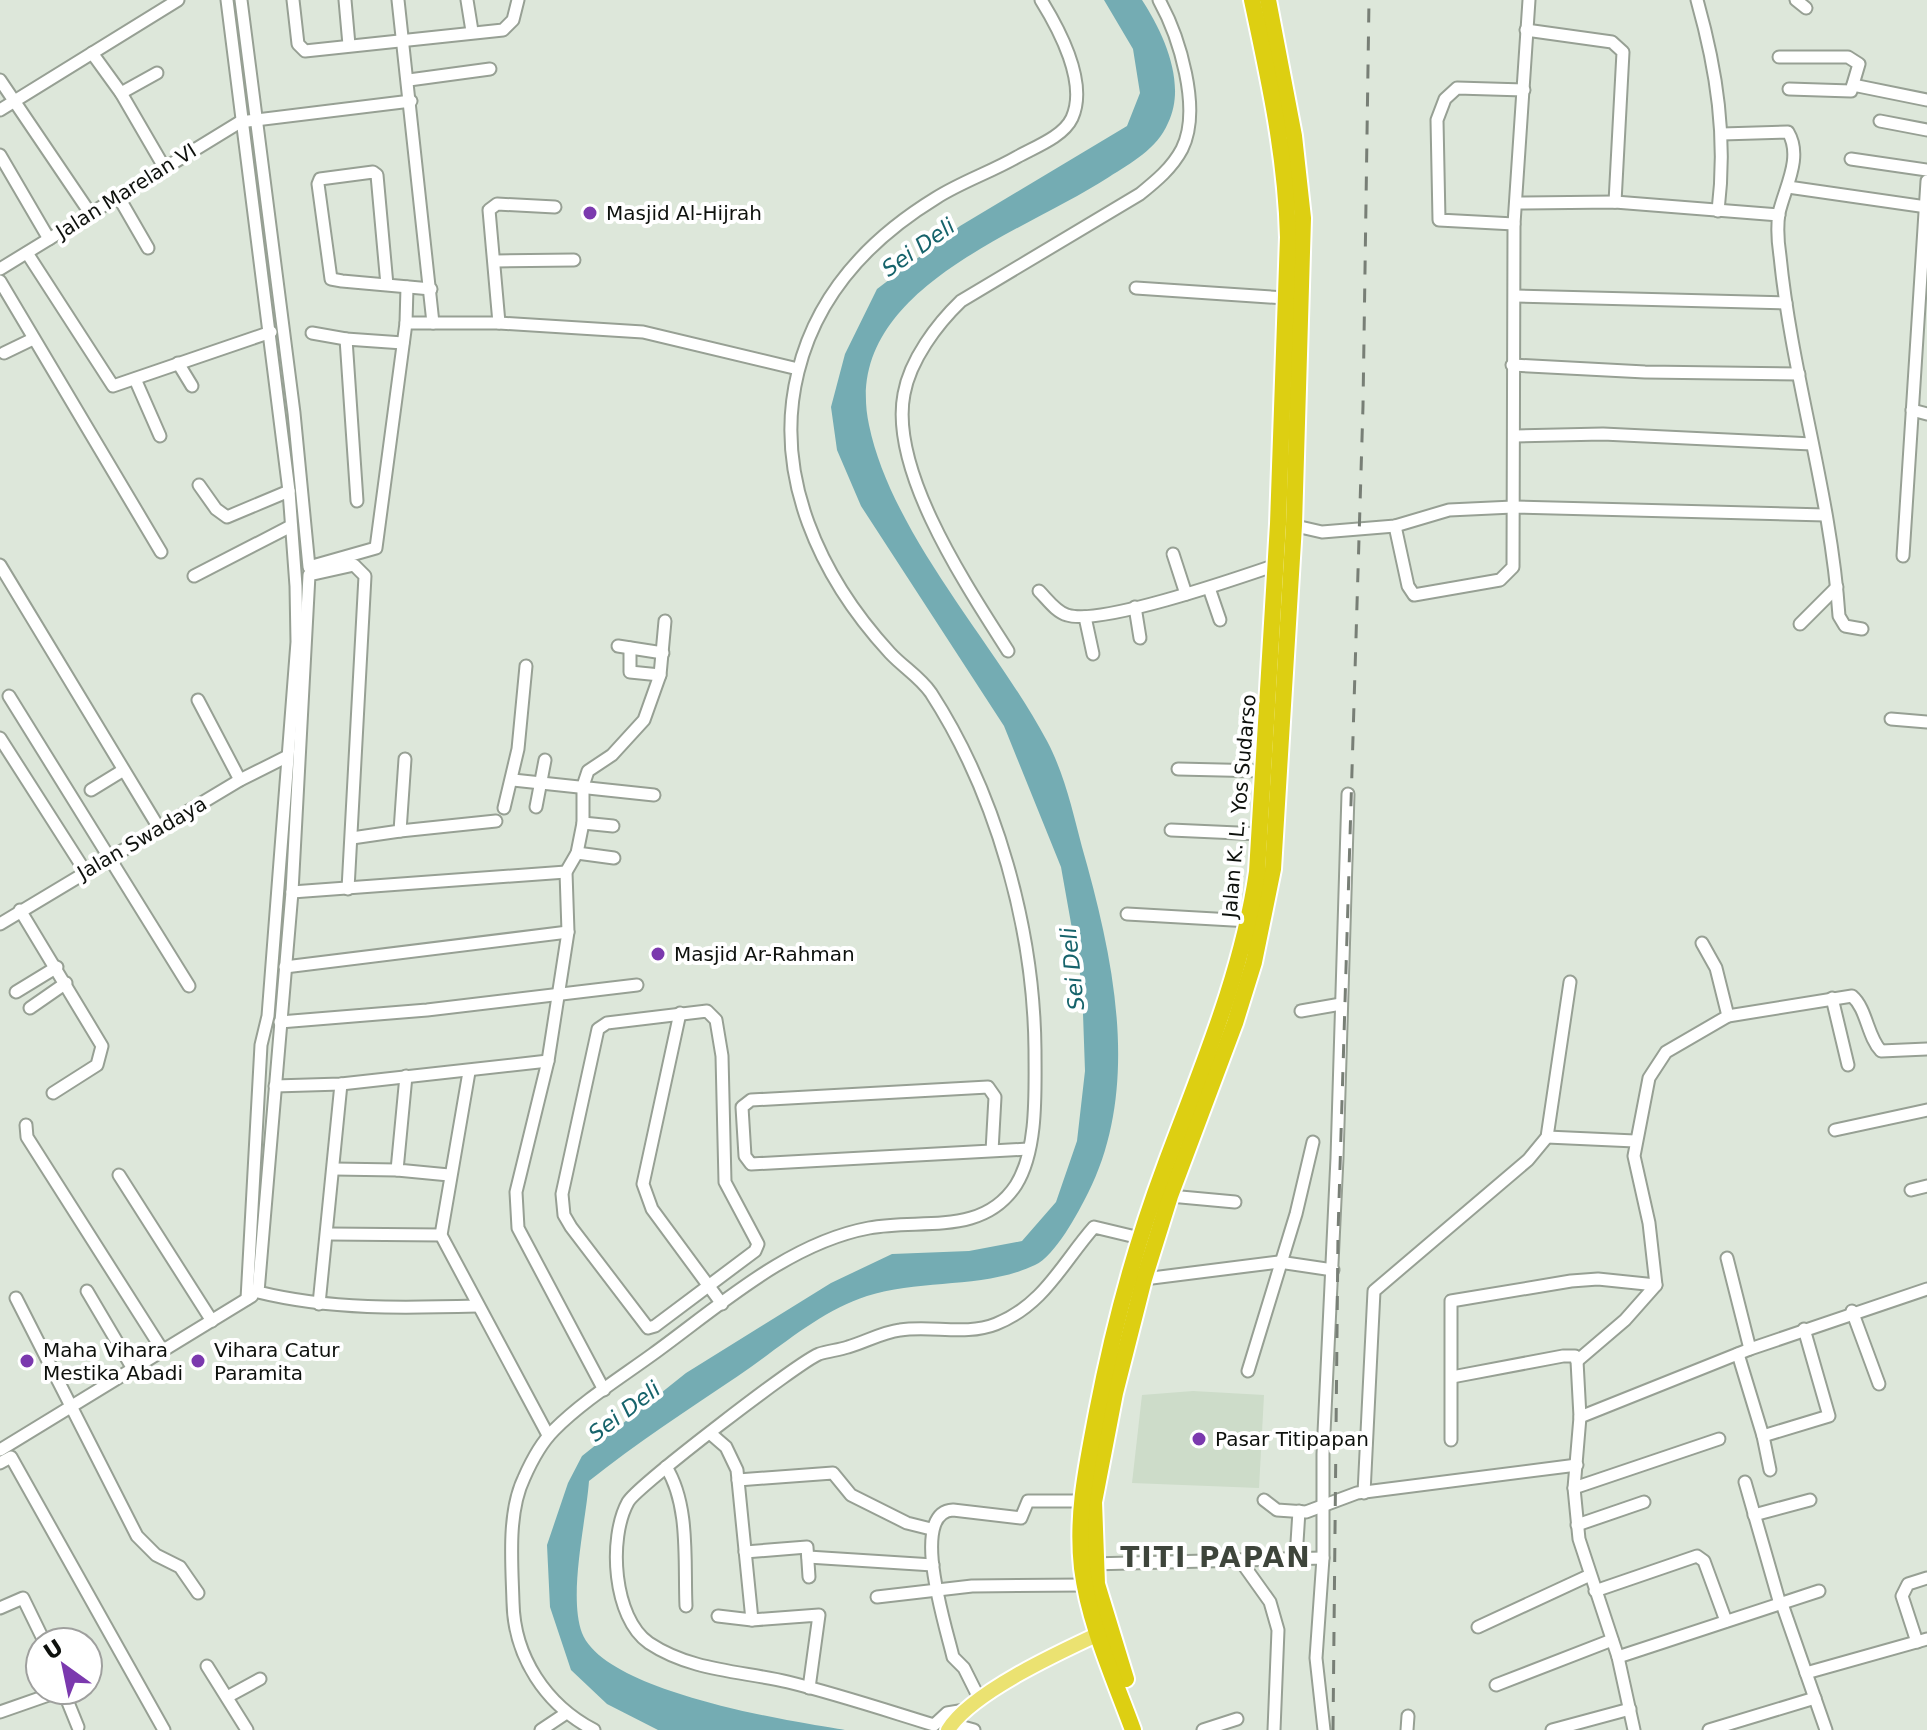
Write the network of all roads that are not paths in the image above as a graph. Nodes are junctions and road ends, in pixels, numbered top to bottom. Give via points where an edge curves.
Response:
1 (178, 0) edge
2 (227, 0) edge
3 (241, 0) edge
4 (293, 0) edge
5 (345, 0) edge
6 (398, 0) edge
7 (467, 0) edge
8 (518, 0) edge
9 (1041, 0) edge
10 (1159, 0) edge
11 (1252, 0) edge
12 (1268, 0) edge
13 (1529, 0) edge
14 (1697, 0) edge
15 (1526, 30) junction
16 (472, 31) junction
17 (403, 41) junction
18 (349, 45) junction
19 (92, 53) junction
20 (1779, 57) dead end
21 (490, 69) dead end
22 (157, 73) dead end
23 (0, 80) edge
24 (409, 80) junction
25 (1853, 85) junction
26 (1789, 89) dead end
27 (1524, 90) junction
28 (121, 93) junction
29 (1927, 100) edge
30 (411, 101) junction
31 (13, 102) junction
32 (0, 110) edge
33 (256, 120) junction
34 (1880, 121) dead end
35 (240, 122) junction
36 (1927, 130) edge
37 (1722, 134) junction
38 (0, 155) edge
39 (1851, 159) dead end
40 (164, 167) junction
41 (1927, 170) edge
42 (1927, 182) edge
43 (1788, 187) junction
44 (118, 196) junction
45 (1615, 202) junction
46 (1518, 203) junction
47 (555, 207) dead end
48 (1926, 207) edge
49 (1718, 211) junction
50 (90, 213) junction
51 (1779, 215) junction
52 (1514, 224) junction
53 (1925, 234) edge
54 (49, 239) junction
55 (148, 248) dead end
56 (27, 253) junction
57 (574, 260) dead end
58 (496, 261) junction
59 (0, 269) edge
60 (0, 281) edge
61 (387, 285) junction
62 (407, 287) junction
63 (1136, 288) dead end
64 (431, 289) junction
65 (1515, 296) junction
66 (1285, 298) junction
67 (1786, 303) junction
68 (1922, 321) edge
69 (406, 323) junction
70 (433, 323) junction
71 (499, 323) junction
72 (271, 332) junction
73 (312, 333) dead end
74 (33, 339) junction
75 (346, 339) junction
76 (403, 343) junction
77 (4, 353) dead end
78 (178, 363) junction
79 (1512, 365) junction
80 (798, 369) junction
81 (1799, 374) junction
82 (135, 379) junction
83 (192, 386) dead end
84 (1912, 410) junction
85 (1927, 414) edge
86 (160, 436) dead end
87 (1515, 436) junction
88 (1812, 444) junction
89 (199, 485) dead end
90 (289, 491) junction
91 (357, 501) dead end
92 (1513, 507) junction
93 (1825, 515) junction
94 (1286, 524) junction
95 (291, 526) junction
96 (1395, 526) junction
97 (161, 552) dead end
98 (1173, 554) dead end
99 (1903, 556) dead end
100 (0, 565) edge
101 (1276, 565) junction
102 (194, 576) dead end
103 (1837, 587) junction
104 (1209, 588) junction
105 (1039, 591) dead end
106 (1186, 594) junction
107 (1135, 607) junction
108 (1085, 617) junction
109 (1220, 620) dead end
110 (665, 621) dead end
111 (1800, 624) dead end
112 (1862, 629) dead end
113 (1140, 638) dead end
114 (1008, 651) dead end
115 (663, 653) junction
116 (1093, 654) dead end
117 (526, 666) dead end
118 (660, 675) junction
119 (9, 696) dead end
120 (198, 700) dead end
121 (1891, 719) dead end
122 (1927, 722) edge
123 (0, 738) edge
124 (286, 757) junction
125 (405, 759) dead end
126 (545, 760) dead end
127 (1178, 769) dead end
128 (122, 771) junction
129 (1264, 771) junction
130 (240, 780) junction
131 (513, 780) junction
132 (543, 783) junction
133 (583, 786) junction
134 (91, 790) dead end
135 (1348, 794) dead end
136 (654, 795) dead end
137 (536, 807) dead end
138 (504, 808) dead end
139 (496, 821) dead end
140 (583, 823) junction
141 (613, 826) dead end
142 (159, 828) junction
143 (1171, 830) dead end
144 (400, 831) junction
145 (1260, 834) junction
146 (352, 838) junction
147 (577, 853) junction
148 (110, 858) junction
149 (614, 858) dead end
150 (85, 871) junction
151 (566, 872) junction
152 (348, 889) junction
153 (292, 892) junction
154 (20, 910) junction
155 (1127, 914) dead end
156 (1250, 921) junction
157 (0, 924) edge
158 (568, 932) junction
159 (1702, 943) dead end
160 (57, 967) junction
161 (285, 967) junction
162 (1570, 982) dead end
163 (66, 983) junction
164 (637, 985) dead end
165 (189, 986) dead end
166 (16, 992) dead end
167 (557, 996) junction
168 (1832, 998) junction
169 (1341, 1004) junction
170 (30, 1008) dead end
171 (1301, 1011) dead end
172 (680, 1013) junction
173 (1728, 1016) junction
174 (280, 1022) junction
175 (1927, 1049) edge
176 (548, 1061) junction
177 (1848, 1065) dead end
178 (469, 1072) junction
179 (406, 1076) junction
180 (341, 1084) junction
181 (275, 1086) junction
182 (53, 1093) dead end
183 (1927, 1110) edge
184 (26, 1125) dead end
185 (1835, 1130) dead end
186 (1547, 1137) junction
187 (1635, 1141) junction
188 (1313, 1142) dead end
189 (1028, 1149) junction
190 (992, 1151) junction
191 (334, 1169) junction
192 (397, 1170) junction
193 (119, 1175) dead end
194 (449, 1175) junction
195 (1927, 1186) edge
196 (1911, 1190) dead end
197 (1170, 1196) junction
198 (1235, 1202) dead end
199 (329, 1234) junction
200 (441, 1235) junction
201 (1140, 1238) junction
202 (1727, 1258) dead end
203 (1279, 1262) junction
204 (1333, 1270) junction
205 (1144, 1279) junction
206 (1656, 1285) junction
207 (707, 1286) junction
208 (87, 1291) dead end
209 (1926, 1291) edge
210 (253, 1296) junction
211 (16, 1298) dead end
212 (319, 1304) junction
213 (722, 1304) junction
214 (478, 1306) junction
215 (1852, 1311) junction
216 (212, 1321) junction
217 (1804, 1329) junction
218 (1750, 1349) junction
219 (163, 1351) junction
220 (1738, 1354) junction
221 (1577, 1361) junction
222 (133, 1369) junction
223 (1248, 1371) dead end
224 (1112, 1375) junction
225 (1452, 1377) junction
226 (1879, 1384) dead end
227 (604, 1390) junction
228 (71, 1406) junction
229 (1580, 1417) junction
230 (711, 1434) junction
231 (548, 1435) junction
232 (1763, 1436) junction
233 (1719, 1439) dead end
234 (1451, 1440) dead end
235 (0, 1450) edge
236 (0, 1463) edge
237 (1577, 1465) junction
238 (666, 1467) junction
239 (1770, 1470) dead end
240 (738, 1480) junction
241 (1745, 1482) dead end
242 (1574, 1488) junction
243 (1364, 1493) junction
244 (1264, 1500) dead end
245 (1810, 1500) dead end
246 (1080, 1501) junction
247 (1644, 1502) dead end
248 (1322, 1507) junction
249 (1299, 1511) junction
250 (1754, 1515) junction
251 (1577, 1525) junction
252 (931, 1529) junction
253 (745, 1552) junction
254 (808, 1557) junction
255 (1296, 1558) junction
256 (1323, 1558) junction
257 (1240, 1560) junction
258 (1088, 1564) junction
259 (933, 1565) junction
260 (1588, 1576) junction
261 (809, 1577) dead end
262 (1927, 1578) edge
263 (1084, 1585) junction
264 (938, 1590) junction
265 (1595, 1591) junction
266 (1819, 1591) dead end
267 (198, 1593) dead end
268 (877, 1597) dead end
269 (1781, 1604) junction
270 (686, 1606) dead end
271 (0, 1608) edge
272 (718, 1616) dead end
273 (752, 1620) junction
274 (1726, 1621) junction
275 (37, 1626) edge
276 (1478, 1627) dead end
277 (1103, 1632) junction
278 (1612, 1640) junction
279 (1922, 1640) edge
280 (1618, 1657) junction
281 (207, 1666) dead end
282 (1806, 1673) junction
283 (260, 1679) dead end
284 (1496, 1685) dead end
285 (809, 1688) junction
286 (227, 1697) junction
287 (979, 1698) junction
288 (1815, 1698) junction
289 (1630, 1709) junction
290 (965, 1710) junction
291 (0, 1712) edge
292 (565, 1714) junction
293 (1408, 1716) dead end
294 (1237, 1719) dead end
295 (78, 1727) dead end
296 (950, 1727) edge
297 (1566, 1727) edge
298 (164, 1730) edge
299 (247, 1730) edge
300 (541, 1730) edge
301 (594, 1730) edge
302 (974, 1730) edge
303 (1133, 1730) edge
304 (1144, 1730) edge
305 (1203, 1730) edge
306 (1274, 1730) edge
307 (1324, 1730) edge
308 (1407, 1730) edge
309 (1552, 1730) edge
310 (1634, 1730) edge
311 (1709, 1730) edge
312 (1826, 1730) edge

1 - 19 street
2 - 35 street
3 - 33 street
4 - 18 street via 301,49
5 - 18 street
6 - 17 street
7 - 16 street
8 - 16 street via 507,28
9 - 80 street via 1072,67 1076,98 1071,121 1055,136 940,195 873,245 841,277 818,314
10 - 114 street via 1171,21 1185,78 1183,147 1164,175 1140,194 961,301 938,325 903,395 906,452 917,485 970,591
11 - 66 highway, Jalan K. L. Yos Sudarso via 1287,191
12 - 94 highway, Jalan K. L. Yos Sudarso via 1292,123 1303,218
13 - 15 street
14 - 37 street via 1719,93
15 - 27 street
15 - 45 street via 1612,42 1623,52
16 - 17 street
17 - 18 street
17 - 24 street
19 - 28 street
19 - 31 street
20 - 25 street via 1853,57 1859,64
21 - 24 street
22 - 28 street
23 - 31 street
24 - 30 street
25 - 26 street via 1851,91
25 - 29 street
27 - 46 street
27 - 52 street via 1457,88 1445,99 1437,120 1439,220
28 - 40 street
30 - 33 street, Jalan Marelan VI
30 - 64 street
31 - 32 street
31 - 50 street
33 - 35 street, Jalan Marelan VI
33 - 76 street via 309,567 376,548
34 - 36 street
35 - 40 street, Jalan Marelan VI
35 - 72 street
37 - 43 street via 1788,132 1794,142
37 - 49 street
38 - 54 street
39 - 41 street
40 - 44 street, Jalan Marelan VI
42 - 48 street
43 - 48 street
43 - 51 street
44 - 50 street, Jalan Marelan VI
44 - 55 street
45 - 46 street
45 - 49 street
46 - 52 street
47 - 58 street via 493,205 488,215
48 - 53 street
49 - 51 street
50 - 54 street, Jalan Marelan VI
51 - 67 street
52 - 65 street
53 - 68 street
54 - 56 street, Jalan Marelan VI
56 - 59 street, Jalan Marelan VI
56 - 82 street via 108,381 118,387
57 - 58 street
58 - 71 street
60 - 74 street
61 - 61 street via 377,175 320,179 331,279
61 - 62 street
62 - 64 street
62 - 69 street
63 - 66 street
64 - 70 street
65 - 67 street
65 - 79 street
66 - 94 highway, Jalan K. L. Yos Sudarso
67 - 81 street
68 - 84 street
69 - 70 street
69 - 76 street
70 - 71 street
71 - 80 street via 643,332
72 - 78 street
72 - 90 street
73 - 75 street
74 - 77 street
74 - 97 street
75 - 76 street
75 - 91 street
78 - 82 street
78 - 83 street
79 - 81 street
79 - 87 street
80 - 189 street via 792,461 806,522 830,571 889,652 929,690 963,753 1015,889 1028,945 1034,1009 1034,1104
81 - 88 street
82 - 86 street
84 - 85 street
84 - 99 street
87 - 88 street via 1603,434
87 - 92 street
88 - 93 street
89 - 90 street via 227,517
90 - 95 street
92 - 93 street
92 - 96 street via 1449,510
92 - 96 street via 1515,551 1508,575 1420,596 1408,586
93 - 103 street
94 - 96 street via 1322,532
94 - 101 highway, Jalan K. L. Yos Sudarso
94 - 197 highway, Jalan K. L. Yos Sudarso via 1273,869 1267,908 1235,1023
95 - 102 street
95 - 124 street via 297,642
98 - 106 street
100 - 128 street
101 - 104 street
101 - 129 highway, Jalan K. L. Yos Sudarso
103 - 111 street
103 - 112 street via 1842,622
104 - 106 street
104 - 109 street
105 - 108 street via 1061,613
106 - 107 street
107 - 108 street
107 - 113 street
108 - 116 street
110 - 115 street
115 - 118 street
115 - 118 street via 624,647 630,672
117 - 131 street
118 - 133 street via 644,720 612,755 588,771
119 - 148 street
120 - 130 street
121 - 122 street
123 - 150 street
124 - 130 street, Jalan Swadaya
124 - 210 street via 268,1016 261,1045
125 - 144 street
126 - 132 street
127 - 129 street
128 - 134 street
128 - 142 street
129 - 145 highway, Jalan K. L. Yos Sudarso
130 - 142 street, Jalan Swadaya
131 - 132 street
131 - 138 street
132 - 133 street
132 - 137 street
133 - 136 street
133 - 140 street
135 - 169 street
139 - 144 street
140 - 141 street
140 - 147 street
142 - 148 street, Jalan Swadaya
143 - 145 street
144 - 146 street
145 - 156 highway, Jalan K. L. Yos Sudarso
146 - 152 street
146 - 153 street via 365,576 354,565 309,575
147 - 149 street
147 - 151 street
148 - 150 street, Jalan Swadaya
148 - 165 street
150 - 154 street, Jalan Swadaya
151 - 152 street
151 - 158 street
152 - 153 street
153 - 161 street
154 - 157 street, Jalan Swadaya
154 - 160 street
155 - 156 street
156 - 201 highway, Jalan K. L. Yos Sudarso via 1227,1005
158 - 161 street
158 - 167 street
159 - 173 street via 1716,968
160 - 163 street
160 - 166 street
161 - 174 street
162 - 186 street
163 - 170 street
163 - 182 street via 102,1052 97,1065
164 - 167 street
167 - 174 street
167 - 176 street
168 - 173 street
168 - 175 street via 1852,996 1858,1001 1881,1051
168 - 177 street
169 - 171 street
169 - 204 street
172 - 207 street via 643,1184 652,1209
172 - 207 street via 707,1011 716,1020 725,1182 758,1241 755,1251
172 - 207 street via 607,1023 598,1029 561,1202 571,1227 644,1326 655,1326
173 - 187 street via 1681,1042 1655,1064
174 - 181 street
176 - 178 street
176 - 227 street via 516,1192 516,1216
178 - 179 street
178 - 194 street
179 - 180 street
179 - 192 street
180 - 181 street
180 - 191 street
181 - 210 street
183 - 185 street
184 - 219 street via 27,1137
186 - 187 street
186 - 243 street via 1528,1160 1374,1291
187 - 206 street
188 - 203 street
189 - 190 street
189 - 213 street via 1015,1187 982,1214 937,1225 868,1228 832,1240
190 - 190 street via 751,1164 745,1156 742,1107 751,1100 988,1087 995,1097
191 - 192 street
191 - 199 street
192 - 194 street
193 - 216 street
194 - 200 street
195 - 196 street
197 - 198 street
197 - 205 highway, Jalan K. L. Yos Sudarso
199 - 200 street
199 - 212 street
200 - 214 street
201 - 224 highway, Jalan K. L. Yos Sudarso
201 - 230 street via 1096,1226 1047,1287 997,1324 899,1330 818,1354
202 - 218 street
203 - 204 street
203 - 205 street
203 - 223 street
204 - 248 street
205 - 224 highway, Jalan K. L. Yos Sudarso
206 - 221 street
206 - 225 street via 1598,1279 1456,1299 1449,1307
207 - 213 street
208 - 222 street
209 - 215 street
210 - 212 street
210 - 216 street
211 - 228 street
212 - 214 street
213 - 227 street
214 - 231 street
215 - 217 street
215 - 226 street
216 - 219 street
217 - 218 street
217 - 232 street via 1829,1416
218 - 220 street
219 - 222 street
220 - 229 street
220 - 232 street
221 - 225 street via 1575,1356 1563,1356
221 - 229 street
222 - 228 street
224 - 246 highway, Jalan K. L. Yos Sudarso
224 - 258 highway, Jalan K. L. Yos Sudarso
225 - 234 street
227 - 231 street
228 - 235 street
228 - 267 street via 137,1536 156,1555 180,1567
229 - 237 street
230 - 238 street
230 - 240 street via 731,1455
231 - 292 street via 517,1494 513,1625 530,1668
232 - 239 street
233 - 242 street
236 - 298 street via 11,1457
237 - 242 street
237 - 243 street
238 - 270 street via 680,1505
238 - 285 street via 629,1501 618,1538 619,1585 633,1624 646,1641 691,1663
240 - 252 street via 833,1473 851,1495
240 - 253 street
241 - 250 street
242 - 251 street
243 - 248 street
244 - 249 street via 1277,1510
245 - 250 street
246 - 252 street via 1028,1501 1021,1518 944,1511
246 - 258 highway, Jalan K. L. Yos Sudarso
247 - 251 street
248 - 249 street
248 - 256 street
249 - 255 street
250 - 269 street
251 - 260 street
252 - 259 street
253 - 254 street via 807,1547
253 - 273 street
254 - 259 street
254 - 261 street
255 - 256 street
255 - 257 street
256 - 307 street via 1316,1658
257 - 258 street
257 - 306 street via 1270,1602 1278,1630
258 - 263 highway, Jalan K. L. Yos Sudarso
258 - 277 highway, Jalan K. L. Yos Sudarso
259 - 264 street
260 - 265 street
260 - 276 street
262 - 279 street via 1908,1584 1902,1596
263 - 264 street
263 - 277 highway, Jalan K. L. Yos Sudarso
264 - 268 street
264 - 287 street via 953,1657
265 - 274 street via 1697,1556 1704,1561
265 - 278 street
266 - 269 street
269 - 274 street
269 - 282 street
271 - 275 street via 23,1598
272 - 273 street
273 - 285 street via 819,1615
274 - 280 street
277 - 287 main road
277 - 303 highway, Jalan K. L. Yos Sudarso
277 - 304 highway, Jalan K. L. Yos Sudarso
278 - 280 street
278 - 284 street
279 - 282 street
280 - 289 street
281 - 286 street
282 - 288 street
283 - 286 street
285 - 290 street via 934,1725 947,1713
286 - 299 street
287 - 290 main road
288 - 311 street
288 - 312 street
289 - 297 street
289 - 310 street
290 - 296 main road
291 - 295 street via 65,1691
292 - 300 street
292 - 301 street
293 - 308 street
294 - 305 street
296 - 302 street
297 - 309 street

